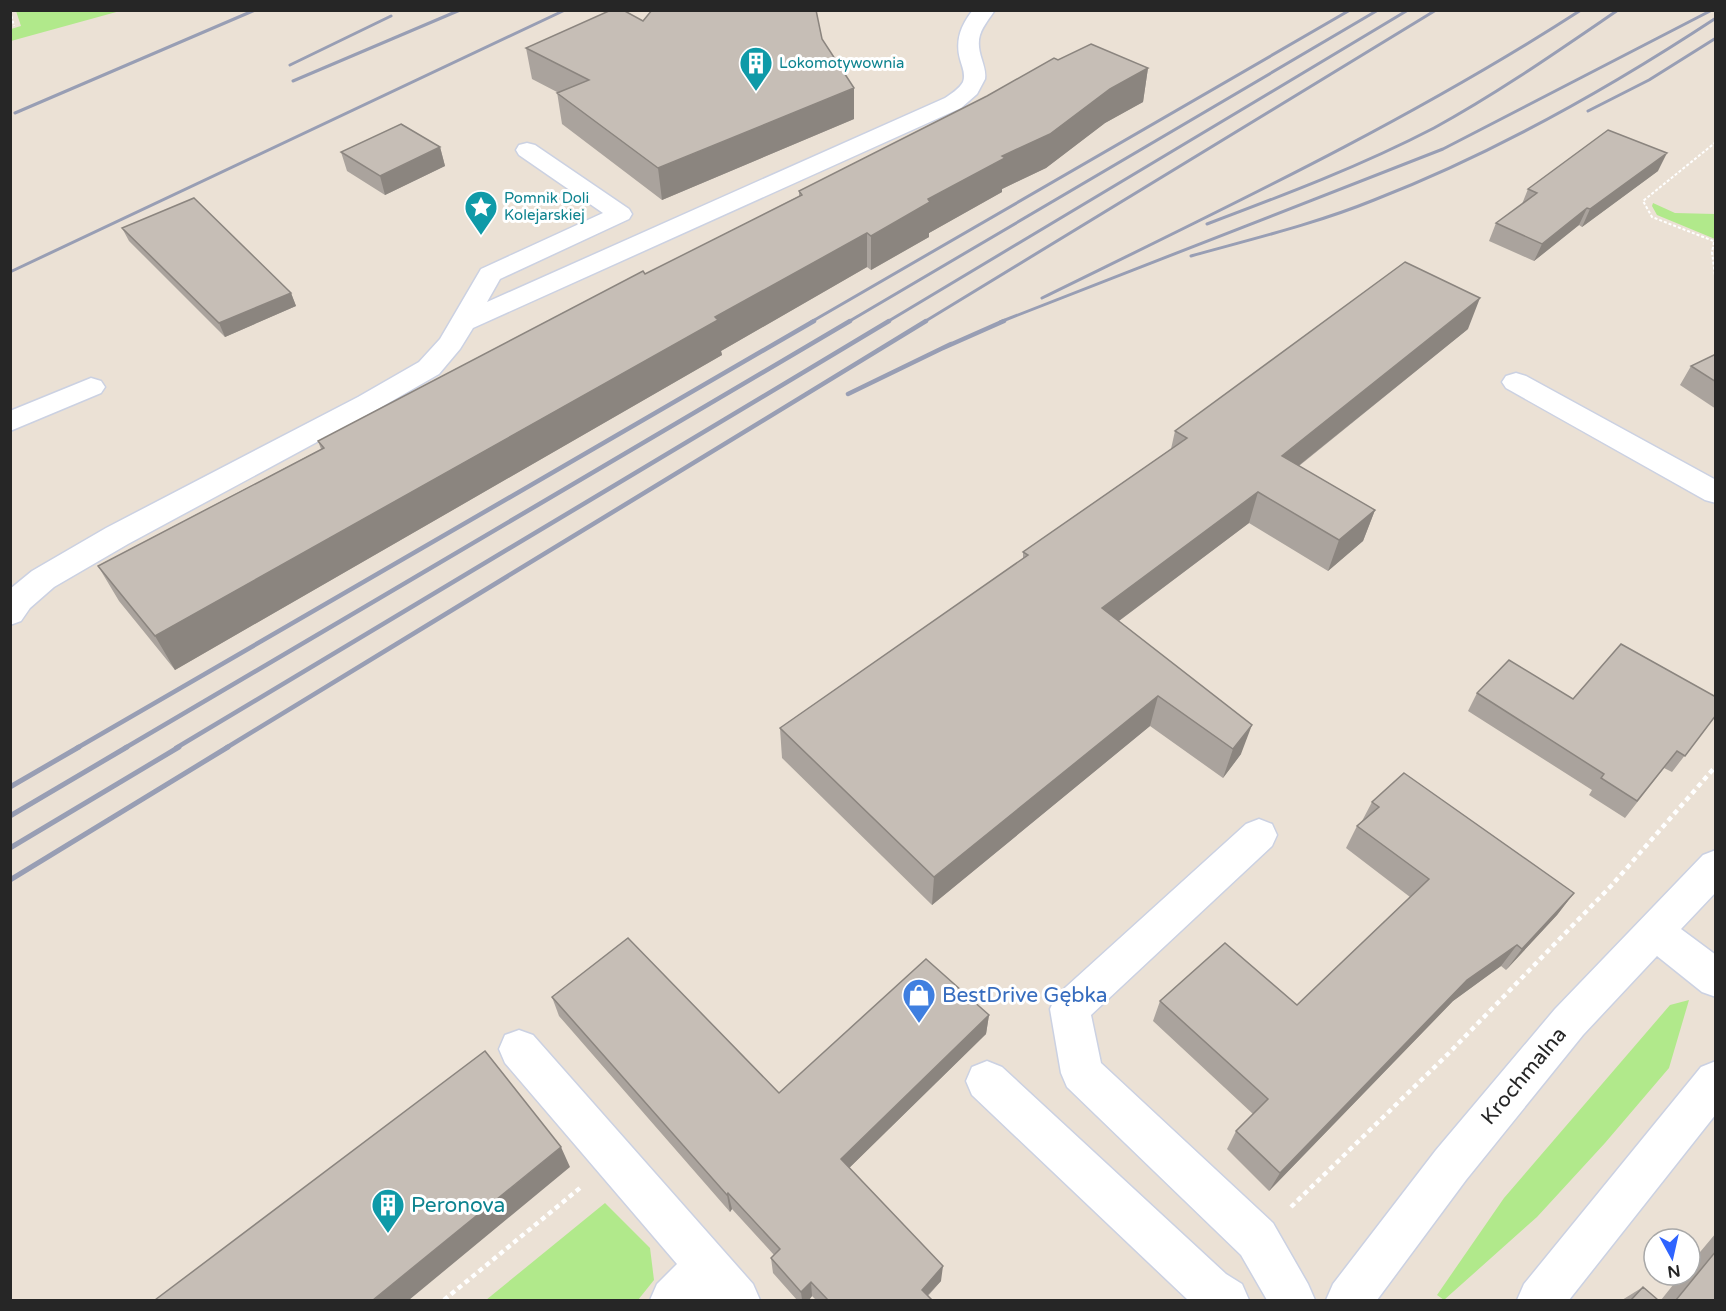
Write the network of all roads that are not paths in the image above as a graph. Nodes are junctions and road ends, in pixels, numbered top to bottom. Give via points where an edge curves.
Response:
1 (985, 10) edge
2 (527, 150) dead end
3 (464, 321) junction
4 (1516, 382) dead end
5 (91, 387) dead end
6 (10, 422) edge
7 (1716, 493) edge
8 (10, 613) edge
9 (1258, 835) dead end
10 (1716, 866) edge
11 (1654, 931) junction
12 (1716, 980) edge
13 (519, 1049) dead end
14 (987, 1081) dead end
15 (1716, 1082) edge
16 (707, 1266) junction
17 (673, 1300) edge
18 (737, 1300) edge
19 (1226, 1300) edge
20 (1292, 1300) edge
21 (1349, 1300) edge
22 (1540, 1300) edge

1 - 3 street via 972,21 968,39 975,67 974,83 953,103
2 - 3 street via 620,214 490,274
3 - 8 street via 429,368 43,579
4 - 7 street
5 - 6 street
9 - 20 street via 1070,1009 1082,1074 1257,1239
10 - 11 street, Krochmalna
11 - 12 street
11 - 21 street, Krochmalna via 1569,1022 1451,1165
13 - 16 street
14 - 19 street via 1210,1290
15 - 22 street
16 - 17 street
16 - 18 street

